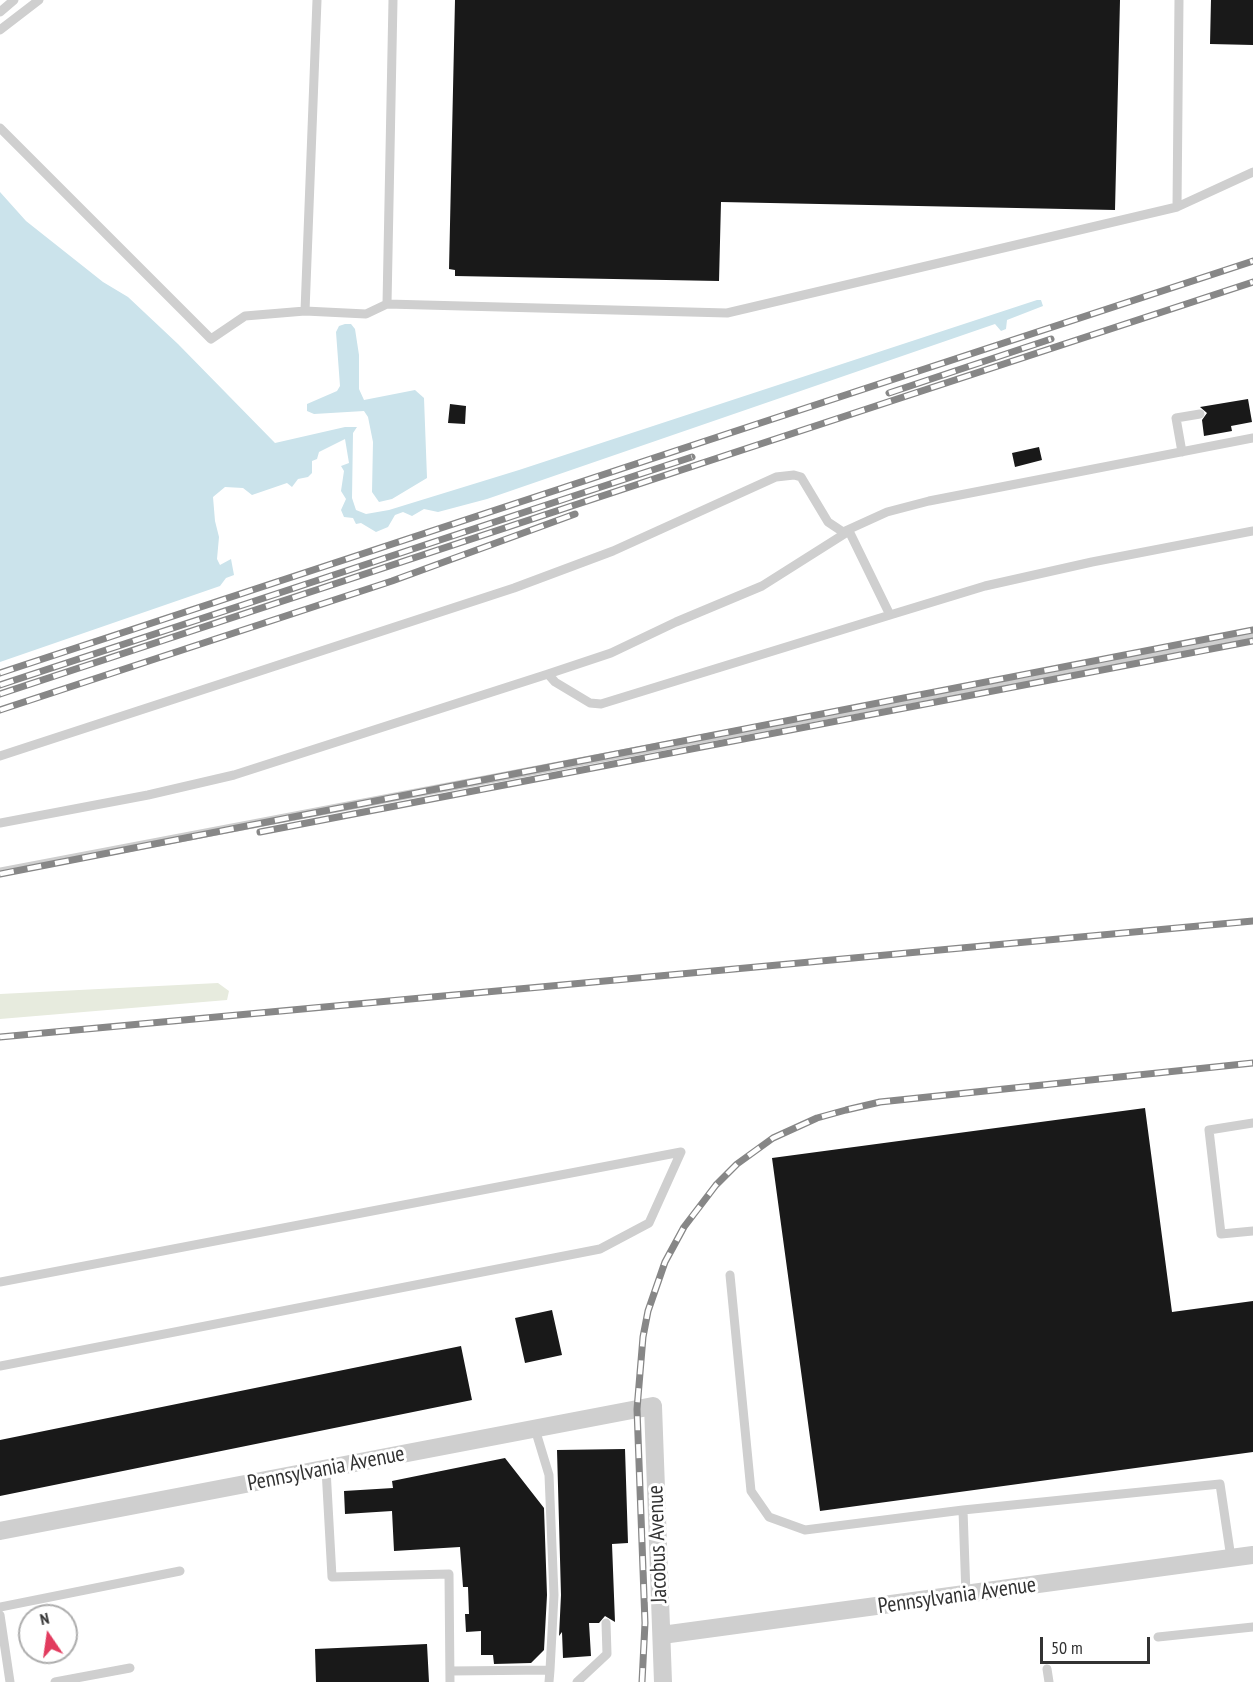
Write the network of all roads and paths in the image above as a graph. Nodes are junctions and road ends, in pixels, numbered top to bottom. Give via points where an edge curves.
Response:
1 (14, 0) edge
2 (39, 0) edge
3 (317, 0) edge
4 (393, 0) edge
5 (1179, 0) edge
6 (0, 12) edge
7 (0, 30) edge
8 (0, 128) edge
9 (1253, 172) edge
10 (1177, 207) junction
11 (387, 304) junction
12 (305, 311) junction
13 (1200, 414) dead end
14 (1253, 438) edge
15 (1182, 452) junction
16 (849, 531) junction
17 (1253, 531) edge
18 (890, 615) junction
19 (1253, 634) edge
20 (548, 674) junction
21 (0, 756) edge
22 (0, 823) edge
23 (0, 873) edge
24 (1253, 1123) edge
25 (1253, 1231) edge
26 (729, 1275) dead end
27 (0, 1282) edge
28 (0, 1366) edge
29 (653, 1406) joint
30 (535, 1429) junction
31 (326, 1469) junction
32 (963, 1510) junction
33 (0, 1532) edge
34 (1253, 1555) edge
35 (1231, 1558) junction
36 (180, 1571) dead end
37 (966, 1595) junction
38 (0, 1607) edge
39 (0, 1616) edge
40 (606, 1623) dead end
41 (1253, 1627) edge
42 (662, 1635) junction
43 (1158, 1637) dead end
44 (130, 1668) dead end
45 (1047, 1669) dead end
46 (550, 1670) junction
47 (450, 1671) junction
48 (10, 1682) edge
49 (55, 1682) edge
50 (450, 1682) edge
51 (549, 1682) edge
52 (577, 1682) edge
53 (663, 1682) edge
54 (1049, 1682) edge

1 - 6 lane
2 - 7 lane
3 - 12 lane
4 - 11 lane
5 - 10 lane
8 - 12 lane via 211,339 245,316
9 - 10 lane
10 - 11 lane via 728,313
11 - 12 lane via 366,314
13 - 15 lane via 1176,418
14 - 15 lane
15 - 16 lane via 929,501 888,512
16 - 18 lane
16 - 20 lane via 762,586 611,653
16 - 21 lane via 841,532 831,525 801,477 776,477 572,567
17 - 18 lane via 1024,577
18 - 20 lane via 606,703 590,703
19 - 23 lane
20 - 22 lane via 234,775
24 - 25 lane via 1209,1130 1221,1234
26 - 32 lane via 751,1491 769,1516 805,1530
27 - 28 lane via 681,1152 649,1223 600,1249
29 - 30 street, Pennsylvania Avenue
29 - 42 street, Jacobus Avenue
30 - 31 street, Pennsylvania Avenue
30 - 46 lane via 549,1475 554,1595
31 - 33 street, Pennsylvania Avenue
31 - 47 lane via 332,1577 449,1574
32 - 35 lane via 1220,1484
32 - 37 lane
34 - 35 street, Pennsylvania Avenue
35 - 37 street, Pennsylvania Avenue
36 - 38 lane
37 - 42 street, Pennsylvania Avenue
39 - 48 lane
40 - 52 lane via 607,1654
41 - 43 lane
42 - 53 street, Jacobus Avenue
44 - 49 lane
45 - 54 lane
46 - 47 lane
46 - 51 lane
47 - 50 lane

